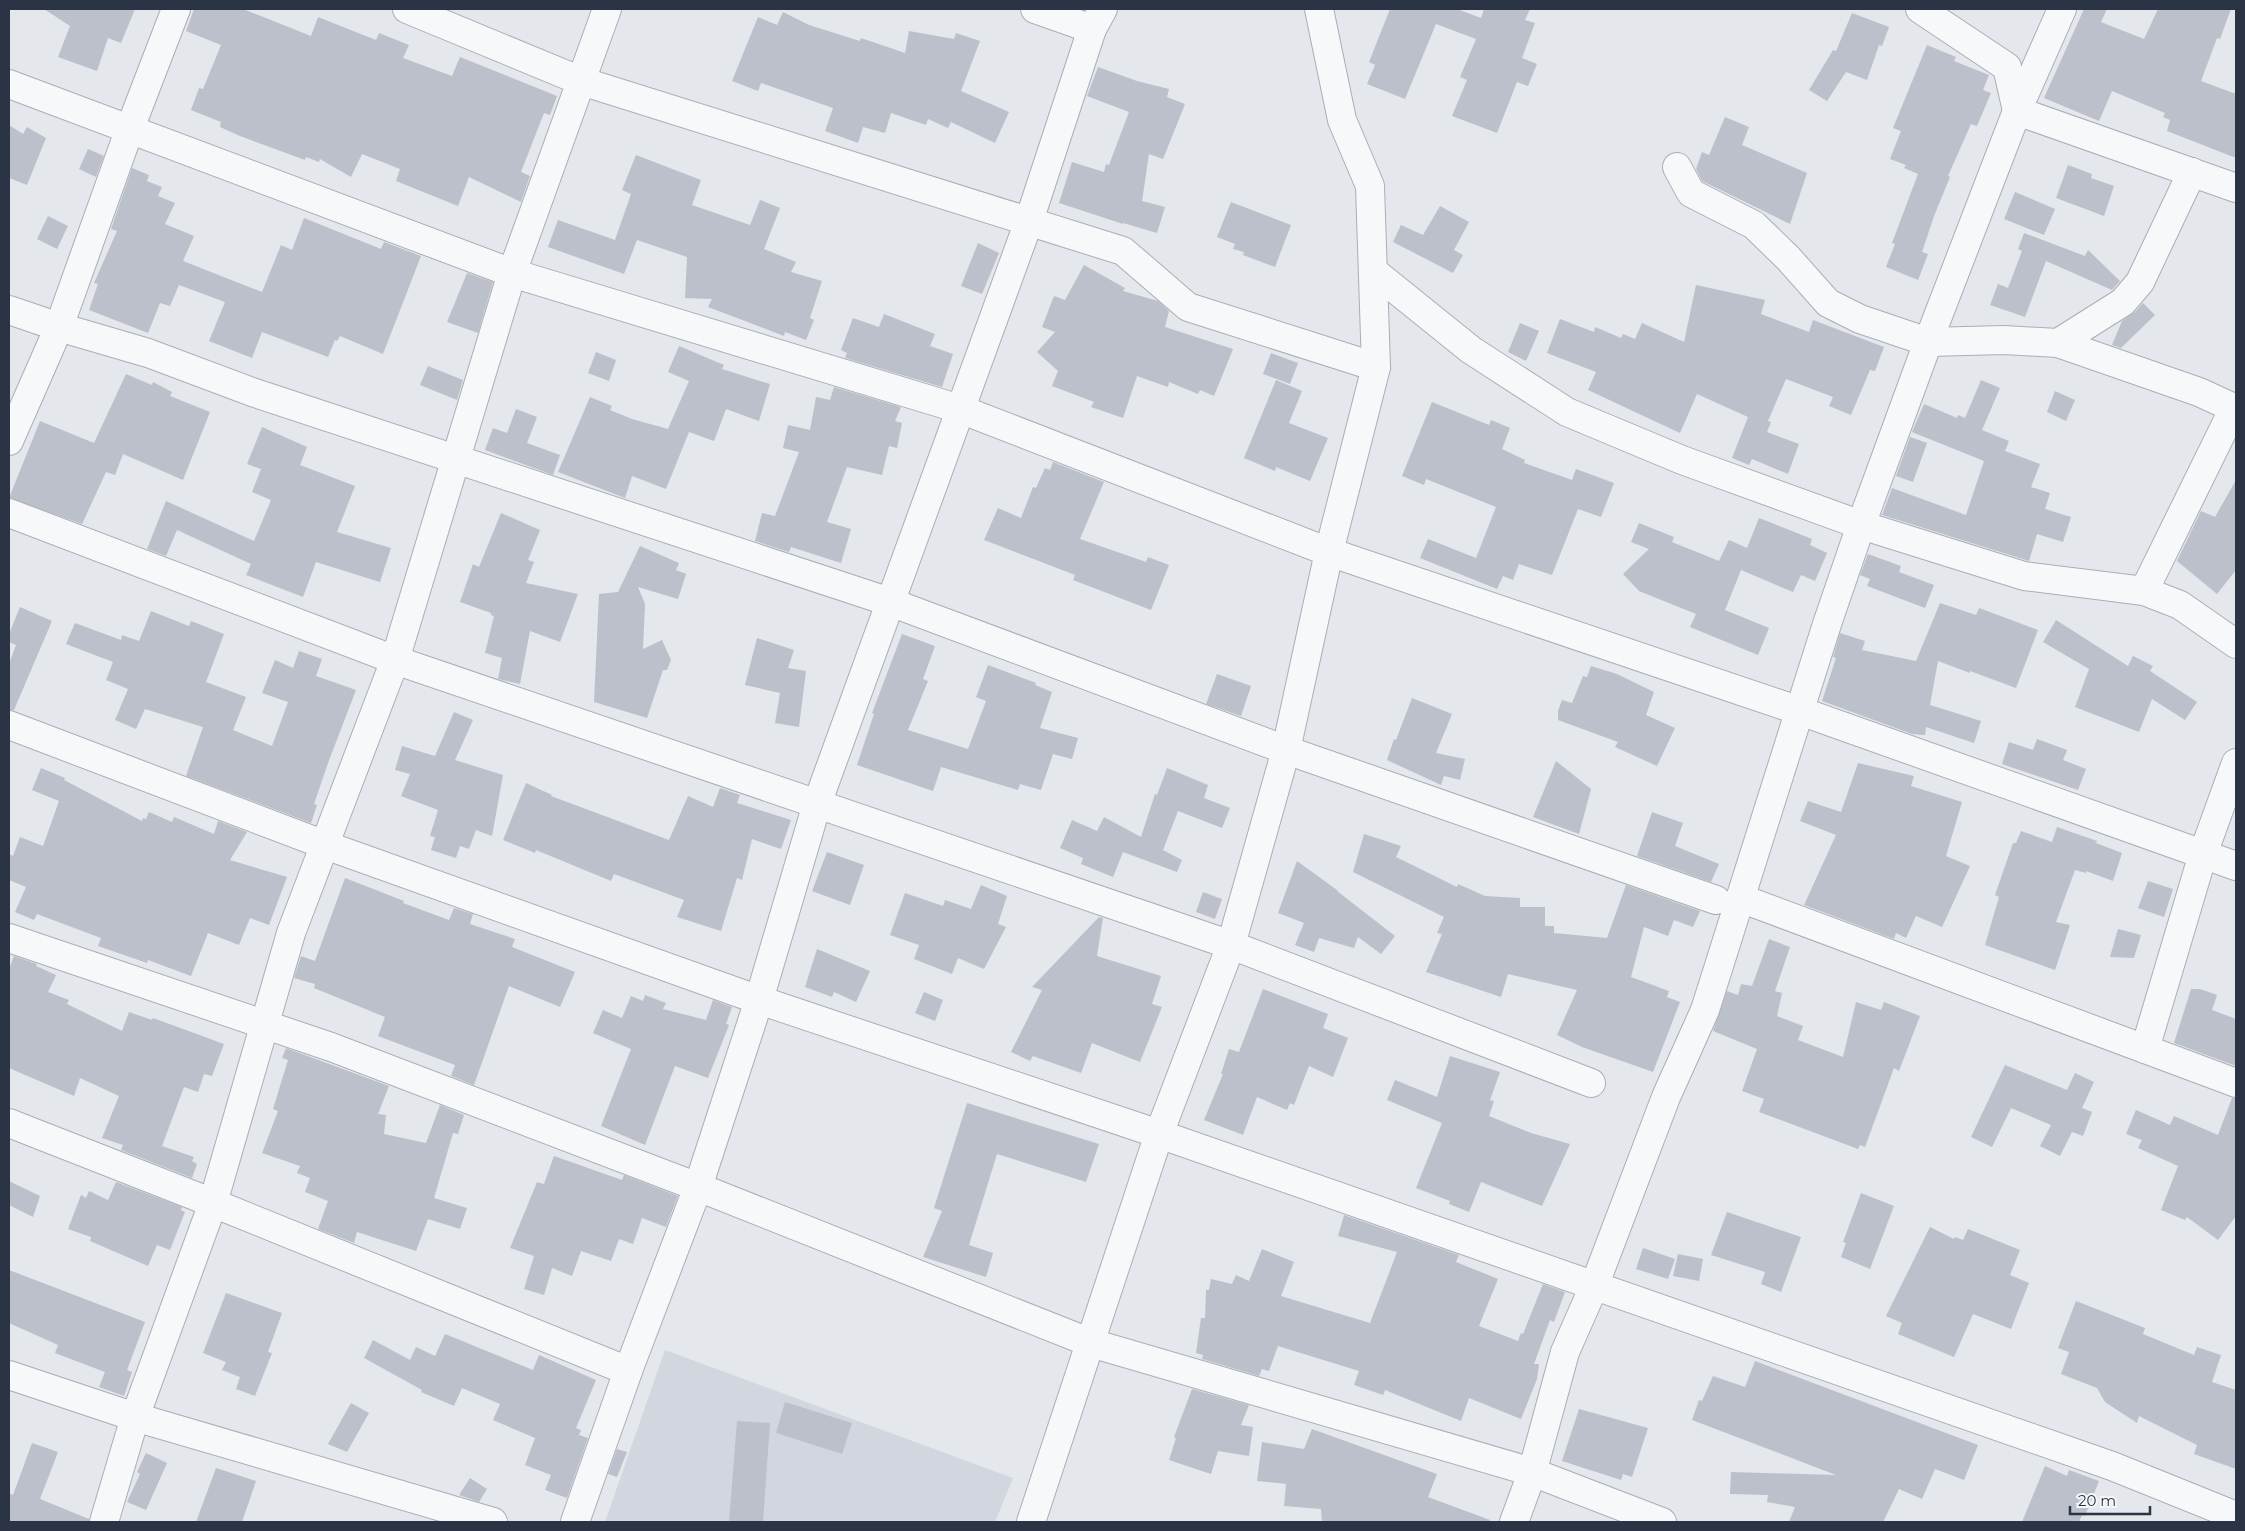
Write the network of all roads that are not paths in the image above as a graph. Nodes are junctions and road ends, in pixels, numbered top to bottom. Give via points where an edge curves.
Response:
1 (176, 9) edge
2 (407, 9) edge
3 (607, 9) edge
4 (1035, 9) edge
5 (1319, 9) edge
6 (1920, 9) edge
7 (2062, 9) edge
8 (1098, 19) edge
9 (581, 80) junction
10 (9, 84) edge
11 (2017, 111) junction
12 (129, 131) junction
13 (1677, 167) dead end
14 (2192, 172) junction
15 (2236, 188) edge
16 (1029, 221) junction
17 (1373, 271) junction
18 (512, 274) junction
19 (9, 310) edge
20 (59, 327) junction
21 (1928, 342) junction
22 (2058, 343) junction
23 (1376, 367) junction
24 (960, 409) junction
25 (2235, 409) edge
26 (9, 441) edge
27 (455, 459) junction
28 (9, 513) edge
29 (1861, 525) junction
30 (1329, 552) junction
31 (2144, 591) junction
32 (890, 602) junction
33 (2236, 644) edge
34 (395, 660) junction
35 (1800, 711) junction
36 (9, 725) edge
37 (1286, 750) junction
38 (2236, 763) edge
39 (817, 804) junction
40 (325, 845) junction
41 (2203, 854) junction
42 (2236, 866) edge
43 (1728, 899) junction
44 (9, 938) edge
45 (1232, 945) junction
46 (759, 1000) junction
47 (264, 1025) junction
48 (2145, 1049) junction
49 (1591, 1083) dead end
50 (2236, 1083) edge
51 (9, 1123) edge
52 (1159, 1134) junction
53 (698, 1187) junction
54 (214, 1203) junction
55 (1091, 1343) junction
56 (628, 1371) junction
57 (9, 1375) edge
58 (135, 1417) junction
59 (2236, 1516) edge
60 (1037, 1521) edge
61 (104, 1522) edge
62 (493, 1522) edge
63 (575, 1522) edge
64 (1514, 1522) edge
65 (1662, 1522) edge

1 - 12 street
2 - 9 street
3 - 9 street
4 - 8 street
5 - 17 street via 1342,120 1370,186
6 - 11 street via 2007,67
7 - 11 street
8 - 16 street
9 - 16 street
9 - 18 street
10 - 12 street
11 - 14 street
11 - 21 street
12 - 18 street
12 - 20 street
13 - 21 street via 1691,193 1754,225 1828,303 1860,319
14 - 15 street
14 - 22 street via 2140,282 2124,302
16 - 23 street via 1123,251 1188,307
16 - 24 street
17 - 23 street
17 - 29 street via 1472,350 1567,412 1682,460
18 - 24 street
18 - 27 street
19 - 20 street
20 - 26 street
20 - 27 street via 148,353 252,392
21 - 22 street via 2004,340
21 - 29 street
22 - 25 street via 2199,392
23 - 30 street
24 - 30 street
24 - 32 street
25 - 31 street
27 - 32 street
27 - 34 street
28 - 34 street
29 - 31 street via 2024,576
29 - 35 street
30 - 35 street
30 - 37 street
31 - 33 street via 2180,605
32 - 37 street
32 - 39 street
34 - 39 street
34 - 40 street
35 - 41 street
35 - 43 street
36 - 40 street
37 - 43 street
37 - 45 street
38 - 41 street
39 - 45 street
39 - 46 street
40 - 46 street
40 - 47 street via 291,933
41 - 42 street
41 - 48 street
43 - 48 street
43 - 64 street via 1705,1010 1666,1097 1596,1284 1565,1352 1532,1473
44 - 47 street
45 - 49 street
45 - 52 street
46 - 52 street
46 - 53 street
47 - 53 street via 331,1047
47 - 54 street
48 - 50 street
51 - 54 street
52 - 55 street
52 - 59 street via 2112,1466
53 - 55 street
53 - 56 street
54 - 56 street
54 - 58 street
55 - 60 street
55 - 65 street via 1532,1472
56 - 63 street
57 - 58 street
58 - 61 street
58 - 62 street

